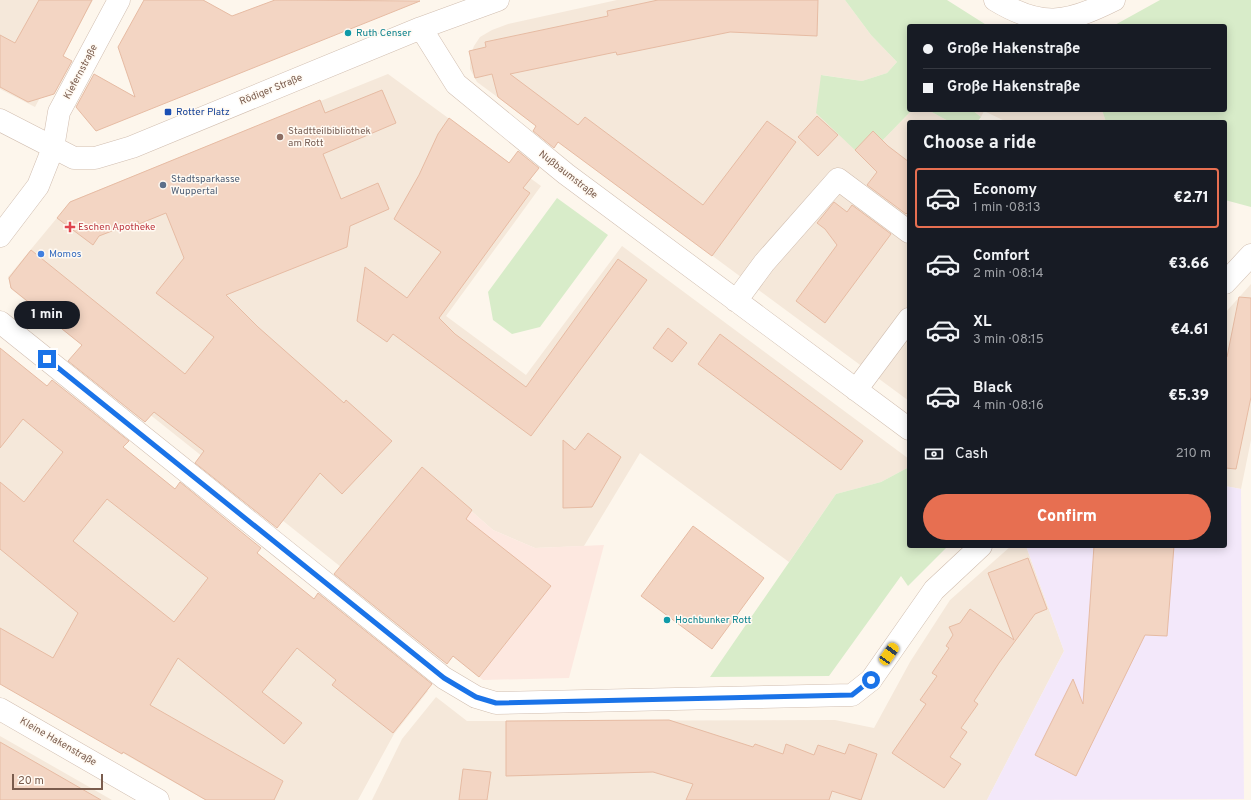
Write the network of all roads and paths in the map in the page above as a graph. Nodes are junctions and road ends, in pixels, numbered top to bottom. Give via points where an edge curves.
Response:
1 (120, 0) edge
2 (498, 0) edge
3 (995, 0) edge
4 (1114, 0) edge
5 (421, 28) junction
6 (0, 120) edge
7 (53, 148) junction
8 (907, 231) edge
9 (0, 236) edge
10 (1251, 254) edge
11 (1227, 281) edge
12 (736, 301) junction
13 (0, 322) edge
14 (907, 322) edge
15 (856, 390) junction
16 (907, 428) edge
17 (979, 548) edge
18 (0, 708) edge
19 (158, 800) edge

1 - 7 street, Kiefernstraße via 59,112
2 - 5 street, Rödiger Straße
3 - 4 street via 1013,11 1039,20 1068,18
5 - 7 street, Rödiger Straße via 132,147 96,158 74,158
5 - 12 street, Nußbaumstraße via 456,84 566,174
6 - 7 street, Rödiger Straße
7 - 9 street, Kiefernstraße via 38,186
8 - 12 street via 838,180 764,263
10 - 11 street
12 - 15 street, Nußbaumstraße
13 - 17 street via 444,678 476,697 496,703 852,695 871,680 934,590
14 - 15 street
15 - 16 street, Nußbaumstraße
18 - 19 street, Kleine Hakenstraße

